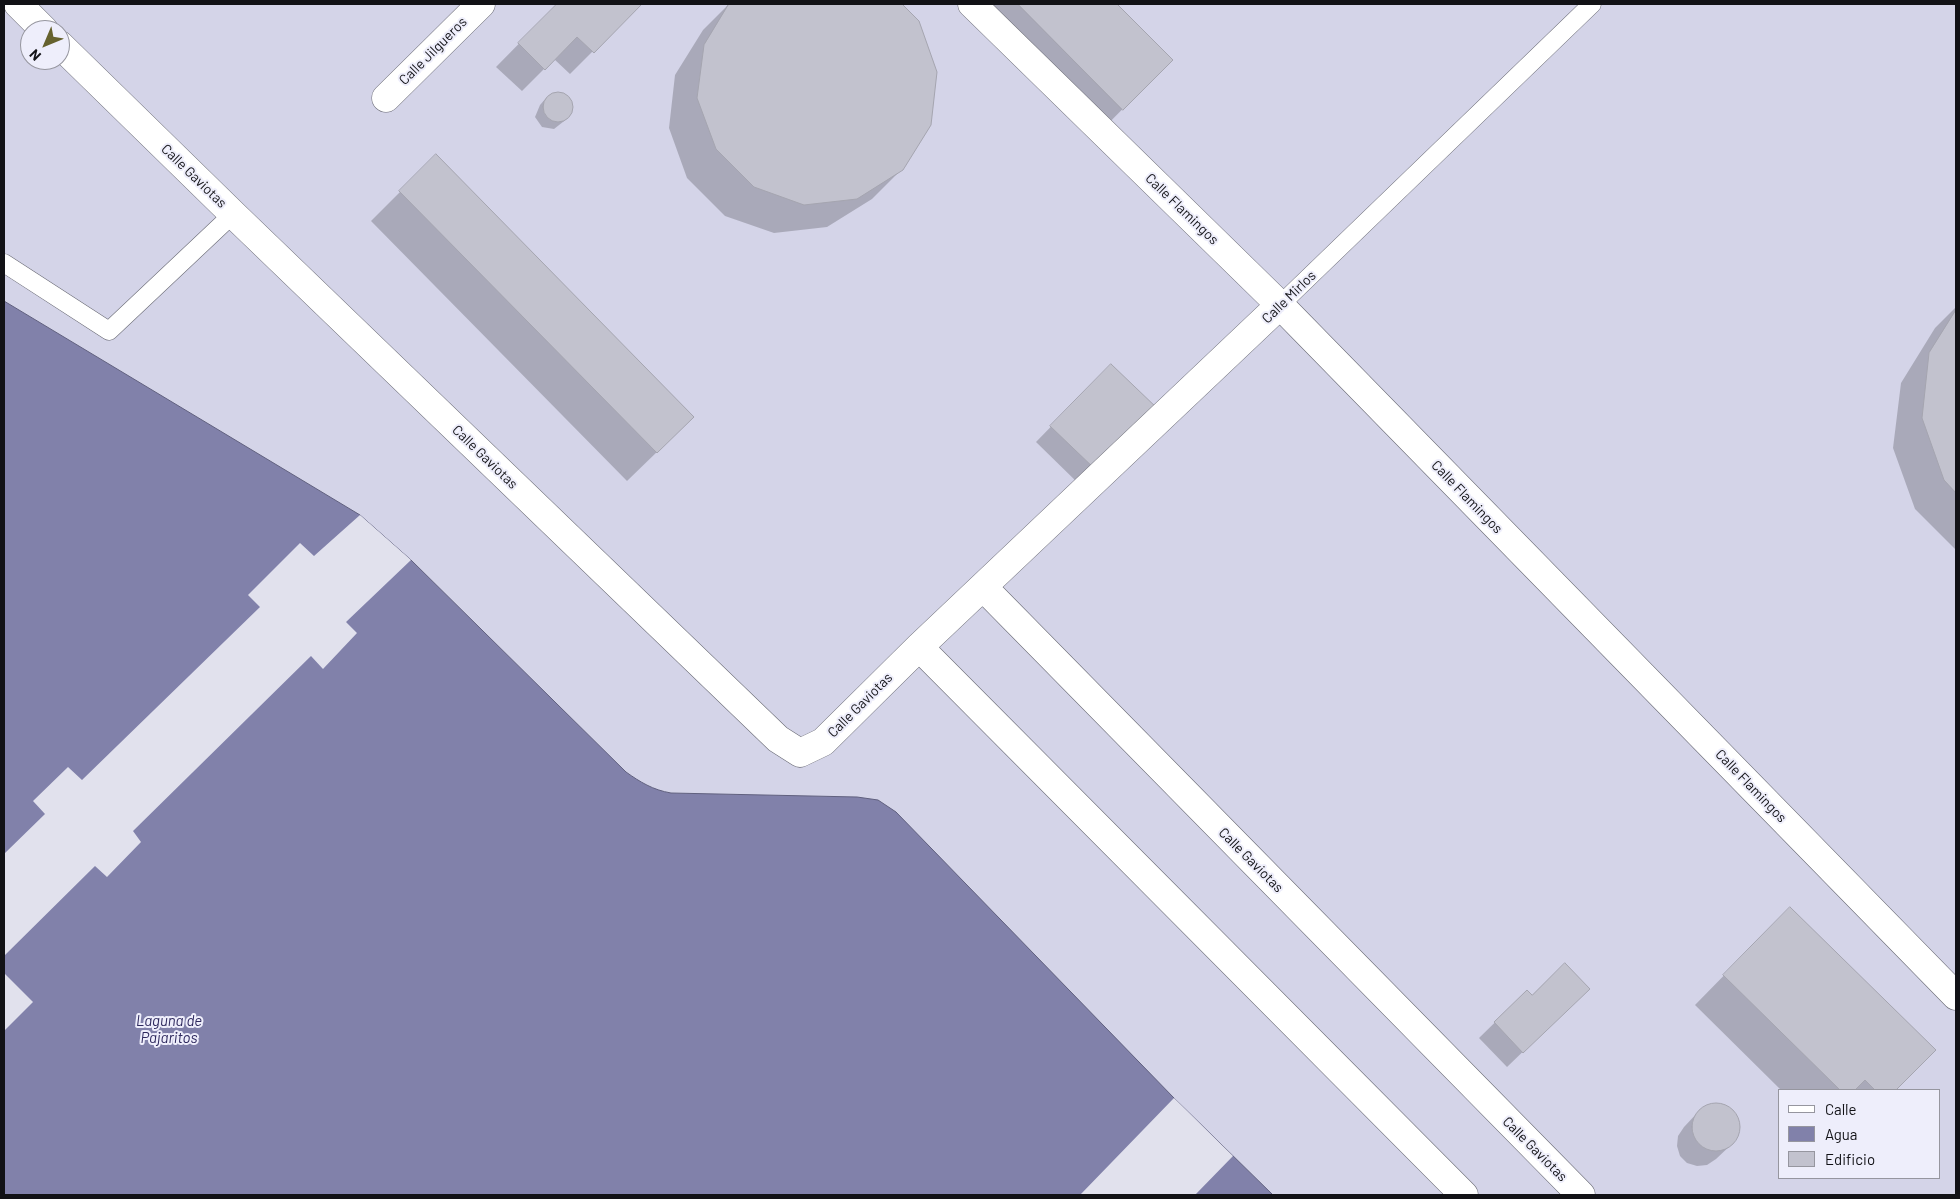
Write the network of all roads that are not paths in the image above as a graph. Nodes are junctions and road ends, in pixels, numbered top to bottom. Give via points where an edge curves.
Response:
1 (18, 4) edge
2 (481, 4) edge
3 (972, 4) edge
4 (1592, 4) edge
5 (34, 20) edge
6 (70, 55) edge
7 (386, 98) dead end
8 (233, 214) junction
9 (4, 263) edge
10 (1280, 306) junction
11 (983, 588) junction
12 (919, 647) junction
13 (1956, 996) edge
14 (1464, 1195) edge
15 (1580, 1195) edge

1 - 5 street
2 - 7 street, Calle Jilgueros
3 - 10 street, Calle Flamingos
4 - 10 lane, Calle Mirlos
6 - 8 street, Calle Gaviotas
8 - 9 lane via 109,331
8 - 12 street, Calle Gaviotas via 771,732 800,753 823,742
10 - 11 street, Calle Mirlos
10 - 13 street, Calle Flamingos
11 - 12 street, Calle Gaviotas
11 - 15 street, Calle Gaviotas
12 - 14 street

